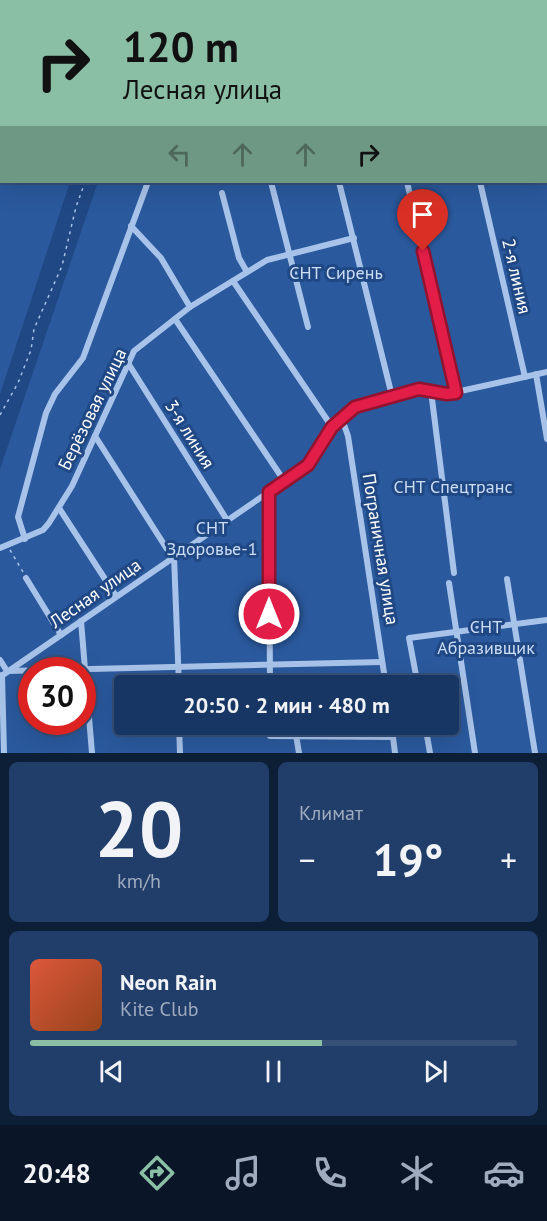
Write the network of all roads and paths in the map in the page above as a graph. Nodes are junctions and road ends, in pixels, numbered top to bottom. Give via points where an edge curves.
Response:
1 (85, 183) edge
2 (148, 183) edge
3 (271, 183) edge
4 (339, 183) edge
5 (407, 183) edge
6 (480, 183) edge
7 (222, 193) dead end
8 (131, 226) junction
9 (354, 238) junction
10 (288, 254) junction
11 (247, 272) junction
12 (233, 281) junction
13 (190, 307) junction
14 (175, 319) junction
15 (308, 327) dead end
16 (128, 363) junction
17 (547, 372) edge
18 (536, 374) junction
19 (525, 377) junction
20 (431, 391) junction
21 (456, 393) junction
22 (392, 396) junction
23 (0, 415) edge
24 (342, 419) junction
25 (332, 427) junction
26 (95, 436) junction
27 (547, 439) edge
28 (285, 482) junction
29 (269, 492) junction
30 (59, 508) junction
31 (227, 520) junction
32 (25, 539) junction
33 (3, 547) edge
34 (173, 556) junction
35 (454, 573) dead end
36 (26, 578) joint
37 (507, 579) dead end
38 (448, 583) dead end
39 (116, 596) junction
40 (547, 620) edge
41 (81, 621) junction
42 (514, 625) junction
43 (457, 632) junction
44 (61, 635) junction
45 (84, 657) edge
46 (0, 660) edge
47 (382, 662) junction
48 (270, 663) junction
49 (178, 667) junction
50 (96, 669) edge
51 (18, 673) edge
52 (3, 674) edge
53 (178, 675) edge
54 (270, 675) edge
55 (384, 675) edge
56 (416, 675) edge
57 (90, 735) edge
58 (179, 735) edge
59 (296, 735) joint
60 (426, 735) edge
61 (393, 736) joint
62 (4, 753) edge
63 (92, 753) edge
64 (180, 753) edge
65 (299, 753) edge
66 (395, 753) edge
67 (430, 753) edge
68 (475, 753) edge
69 (535, 753) edge

1 - 23 path via 62,266 34,328 31,350 18,383
2 - 8 street
3 - 10 street
4 - 9 street
5 - 21 street
6 - 19 street, 2-я линия
7 - 11 street via 239,258
8 - 13 street via 157,253
8 - 32 street via 83,358 55,394 46,413 18,517
9 - 10 street, Берёзовая улица
9 - 22 street
10 - 11 street, Берёзовая улица
10 - 15 street
11 - 12 street, Берёзовая улица
12 - 13 street, Берёзовая улица
12 - 25 street
13 - 14 street, Берёзовая улица
14 - 16 street, Берёзовая улица via 134,351
14 - 28 street
16 - 26 street, Берёзовая улица
16 - 31 street, 3-я линия
17 - 18 street, Лесная улица
18 - 19 street, Лесная улица
18 - 27 street
19 - 21 street, Лесная улица
20 - 21 street, Лесная улица
20 - 22 street, Лесная улица via 419,389
20 - 35 street
22 - 24 street, Лесная улица via 355,407
24 - 25 street, Лесная улица
24 - 47 street, Пограничная улица via 348,436
25 - 28 street, Лесная улица via 308,465
26 - 30 street, Берёзовая улица
26 - 34 street
28 - 29 street, Лесная улица
29 - 31 street, Лесная улица
29 - 48 street
30 - 32 street, Берёзовая улица via 43,530
30 - 39 street
31 - 34 street, Лесная улица
32 - 33 street, Берёзовая улица
33 - 36 path
34 - 39 street, Лесная улица
34 - 49 street
36 - 44 street
37 - 42 street
38 - 43 street
39 - 41 street, Лесная улица
40 - 42 street
41 - 44 street, Лесная улица
41 - 45 street
42 - 43 street
42 - 69 street
43 - 56 street via 409,638
43 - 68 street
44 - 52 street, Лесная улица
46 - 52 street
47 - 48 street
47 - 55 street, Пограничная улица
48 - 49 street
48 - 54 street
49 - 50 street
49 - 53 street
51 - 52 street
52 - 62 street
57 - 63 street
58 - 64 street
59 - 61 street
59 - 65 street
60 - 67 street
61 - 66 street

